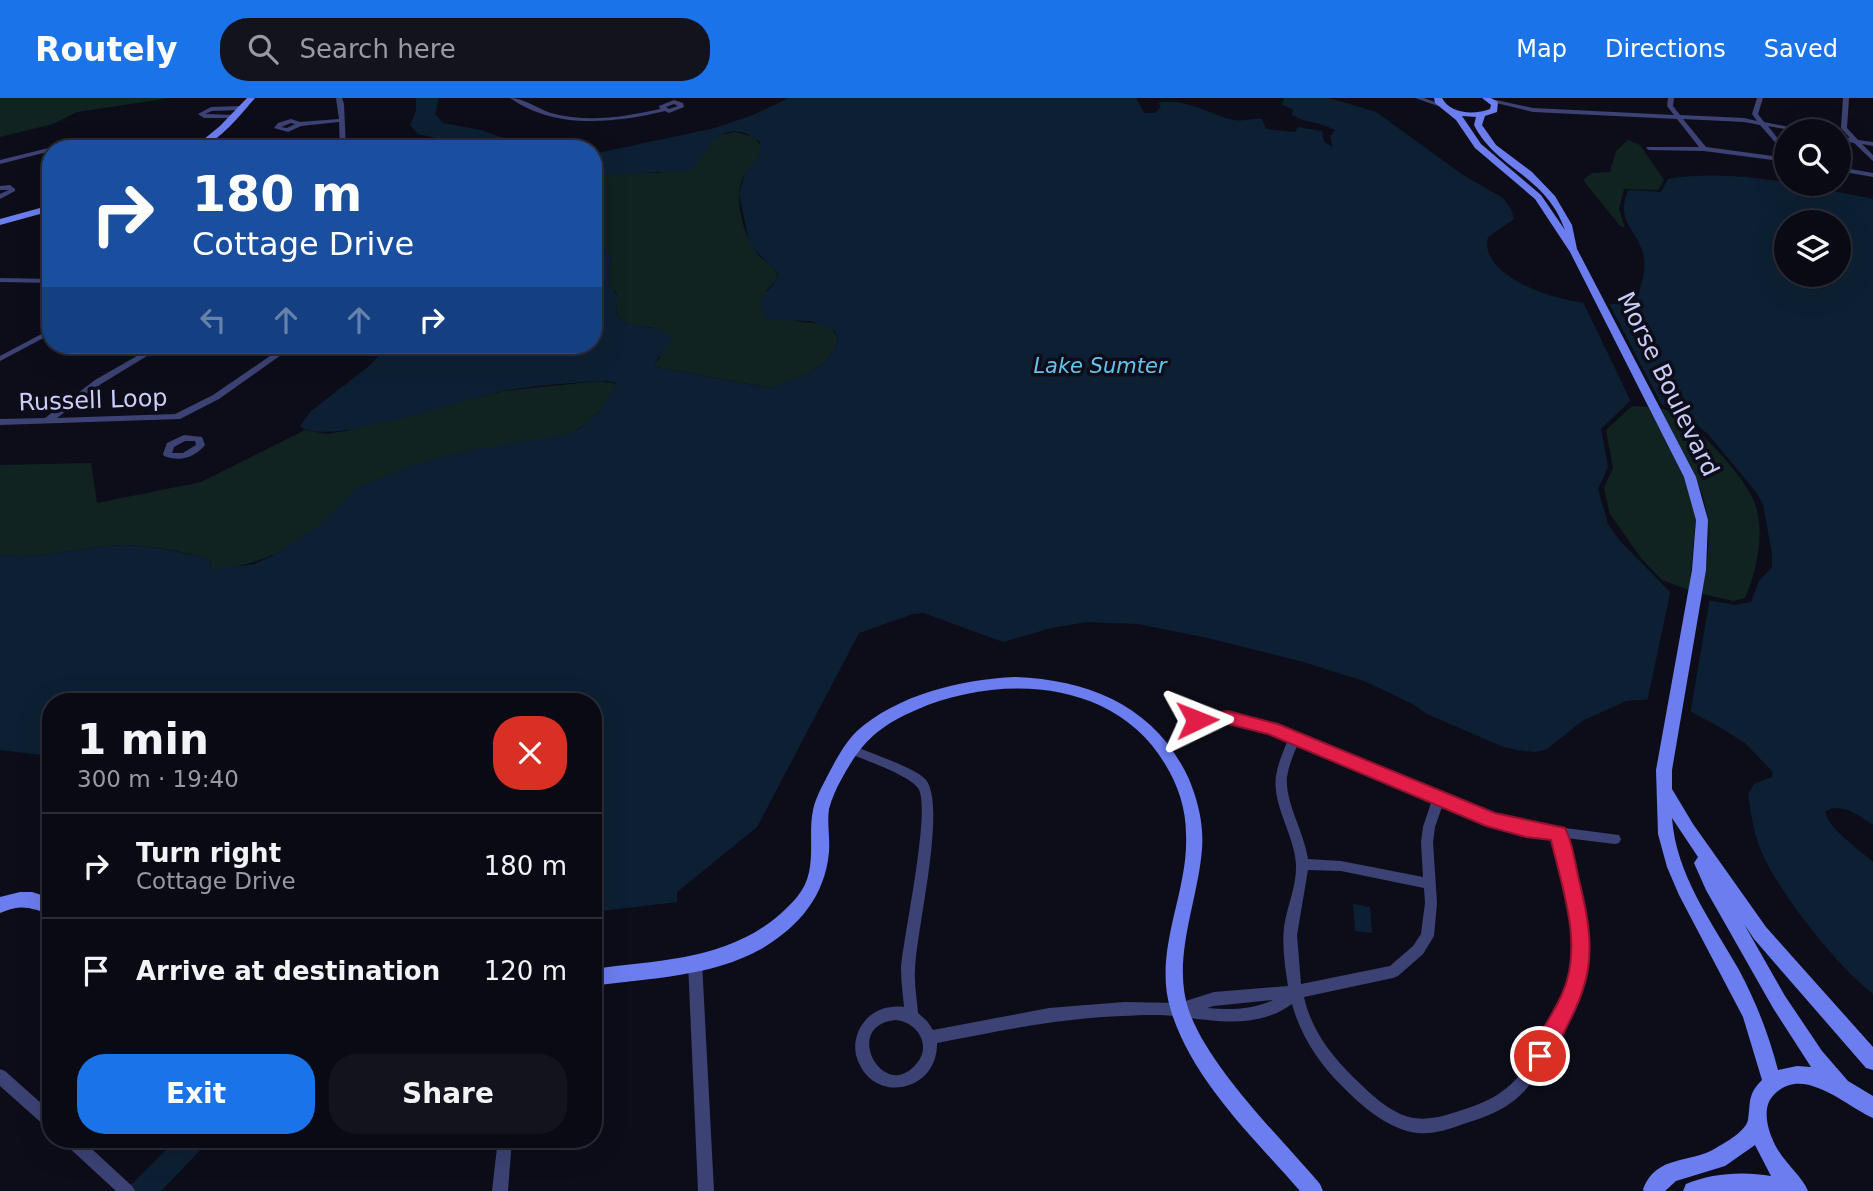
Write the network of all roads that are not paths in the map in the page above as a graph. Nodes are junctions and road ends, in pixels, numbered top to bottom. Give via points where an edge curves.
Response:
1 (251, 98) edge
2 (339, 98) edge
3 (513, 98) edge
4 (1418, 98) edge
5 (1671, 98) edge
6 (1760, 98) edge
7 (1846, 98) edge
8 (1488, 99) edge
9 (1439, 101) edge
10 (663, 110) dead end
11 (1450, 110) junction
12 (237, 112) junction
13 (1492, 112) junction
14 (1481, 115) junction
15 (1657, 117) junction
16 (1678, 118) junction
17 (342, 120) junction
18 (1761, 122) junction
19 (300, 124) dead end
20 (1774, 125) edge
21 (1774, 138) edge
22 (208, 140) edge
23 (341, 140) edge
24 (1851, 140) edge
25 (1856, 141) junction
26 (1873, 144) edge
27 (1649, 148) dead end
28 (1704, 149) junction
29 (42, 152) edge
30 (1774, 158) edge
31 (1873, 159) edge
32 (0, 162) edge
33 (1851, 171) edge
34 (1873, 175) edge
35 (0, 188) edge
36 (0, 197) edge
37 (42, 210) edge
38 (0, 222) edge
39 (1575, 252) junction
40 (0, 279) edge
41 (42, 281) edge
42 (42, 336) edge
43 (0, 348) edge
44 (15, 350) junction
45 (146, 354) edge
46 (278, 354) edge
47 (0, 359) edge
48 (177, 417) junction
49 (47, 421) junction
50 (0, 422) edge
51 (184, 438) dead end
52 (1181, 724) dead end
53 (1295, 738) junction
54 (850, 748) junction
55 (1665, 791) junction
56 (1439, 799) junction
57 (1687, 829) junction
58 (1559, 833) junction
59 (1615, 839) dead end
60 (1302, 864) junction
61 (1430, 884) junction
62 (42, 901) edge
63 (0, 905) edge
64 (695, 962) junction
65 (602, 977) edge
66 (1296, 992) junction
67 (1179, 1010) junction
68 (911, 1016) junction
69 (929, 1038) junction
70 (1873, 1061) edge
71 (0, 1076) edge
72 (1772, 1083) junction
73 (1841, 1087) junction
74 (1873, 1108) edge
75 (42, 1114) edge
76 (1757, 1125) junction
77 (80, 1148) edge
78 (504, 1148) edge
79 (125, 1190) edge
80 (1656, 1190) edge
81 (500, 1191) edge
82 (706, 1191) edge
83 (1313, 1191) edge
84 (1693, 1191) edge
85 (1791, 1191) edge
86 (1798, 1191) edge

1 - 12 main road
2 - 17 street
3 - 10 street via 554,116 586,121
4 - 9 street
5 - 16 street via 1669,103
6 - 18 street via 1755,113
7 - 25 street via 1844,126
8 - 13 main road via 1496,108
8 - 15 street via 1533,110
9 - 11 main road
11 - 14 main road
11 - 39 main road, Morse Boulevard via 1478,146 1538,198
12 - 12 street via 204,117 201,114 211,109
12 - 22 main road
13 - 14 main road
13 - 15 street
14 - 39 main road, Morse Boulevard via 1478,125 1492,146 1529,174 1561,208
15 - 16 street
16 - 18 street
16 - 28 street
17 - 19 street
17 - 23 street
18 - 20 street
18 - 21 street
24 - 25 street
25 - 26 street
25 - 31 street
27 - 28 street
28 - 30 street
29 - 32 street
33 - 34 street
35 - 36 street via 13,189
37 - 38 main road
39 - 55 main road, Morse Boulevard via 1690,477 1702,520 1699,570 1664,770
40 - 41 street
42 - 44 street
43 - 44 street
44 - 47 street
45 - 49 street via 98,382
46 - 48 street, Russell Loop via 216,397
48 - 49 street, Russell Loop
48 - 51 street
49 - 50 street, Russell Loop
52 - 53 street via 1228,718
53 - 56 street
53 - 60 street via 1286,755 1281,790
54 - 64 main road via 821,811 814,887 789,917 756,942
54 - 67 main road via 893,715 925,699 988,684 1056,687 1085,694 1132,716 1167,751 1187,793 1193,819 1195,849 1176,955
54 - 68 street via 906,773 921,782 927,793 928,824 908,970
55 - 57 main road
55 - 72 main road, Morse Boulevard via 1662,816 1686,897 1751,1014
56 - 58 street via 1509,826
56 - 61 street via 1427,842
57 - 70 main road via 1760,933
57 - 73 main road via 1712,885 1779,1002 1815,1058
58 - 59 street
58 - 66 street via 1580,922 1578,976 1561,1020 1525,1080 1497,1104 1437,1125 1408,1124 1394,1117 1358,1092 1326,1058 1304,1019
60 - 61 street via 1341,866
60 - 66 street via 1291,928
61 - 66 street via 1427,936 1393,972
62 - 63 main road via 14,899
64 - 65 main road
64 - 82 street
66 - 67 street via 1283,1006 1259,1012 1216,1017
67 - 69 street via 1049,1014
67 - 83 main road via 1195,1045 1216,1074
68 - 69 street
68 - 69 street via 889,1013 870,1025 862,1046 868,1067 886,1079 909,1078 925,1065
71 - 75 street
72 - 73 main road via 1796,1076
72 - 76 main road via 1759,1100
73 - 74 main road
76 - 80 main road via 1747,1139 1718,1159 1670,1171
76 - 86 main road via 1768,1156
77 - 79 street
78 - 81 street
84 - 85 main road via 1740,1181

